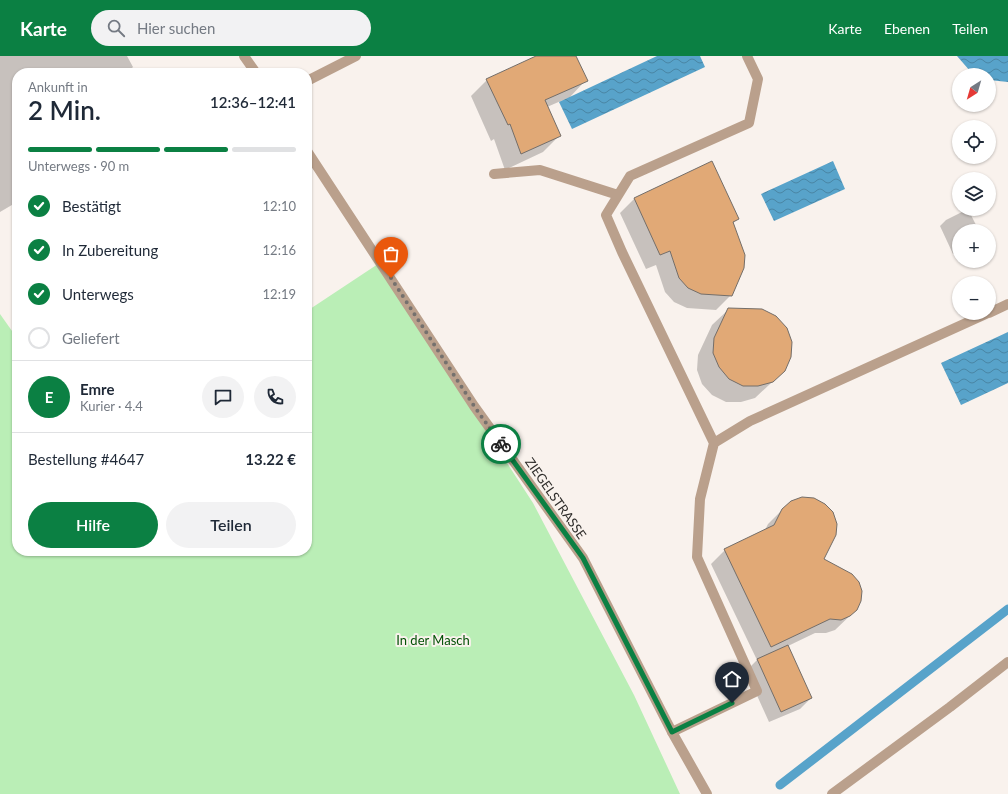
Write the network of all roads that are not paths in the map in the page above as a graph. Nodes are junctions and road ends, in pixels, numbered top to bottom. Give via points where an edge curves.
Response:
1 (244, 56) edge
2 (356, 56) edge
3 (747, 56) edge
4 (252, 68) edge
5 (312, 78) edge
6 (312, 159) edge
7 (494, 174) dead end
8 (618, 195) junction
9 (1008, 304) edge
10 (996, 309) edge
11 (973, 320) edge
12 (714, 443) junction
13 (1008, 662) edge
14 (672, 732) junction
15 (707, 794) edge
16 (832, 794) edge

1 - 4 street
2 - 5 street
3 - 8 street via 758,79 749,123 630,176
6 - 14 street, ZIEGELSTRASSE via 474,406 583,558
7 - 8 street via 540,170
8 - 12 street via 606,215
9 - 10 street
11 - 12 street via 750,421
12 - 14 street via 700,499 698,557 757,691
13 - 16 street
14 - 15 street, ZIEGELSTRASSE

